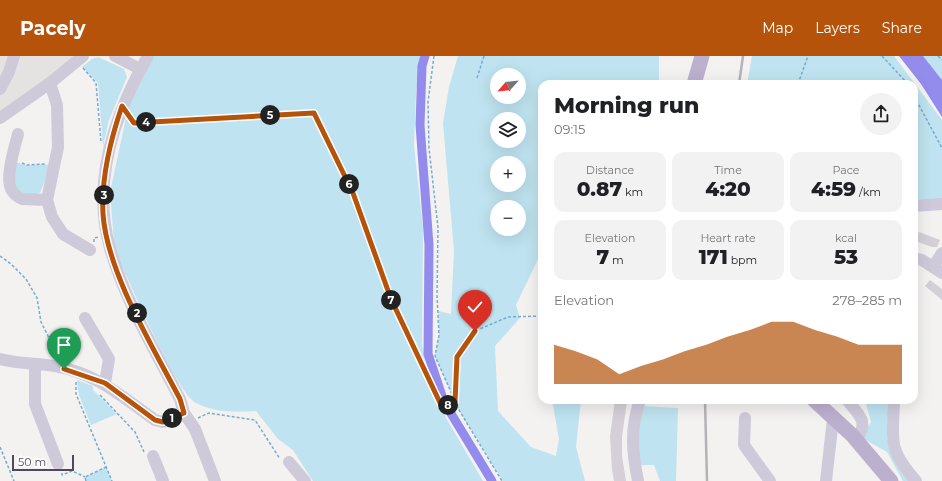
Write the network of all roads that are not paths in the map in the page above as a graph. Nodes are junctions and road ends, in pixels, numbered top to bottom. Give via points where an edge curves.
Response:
1 (14, 56) edge
2 (115, 56) edge
3 (148, 56) edge
4 (702, 56) edge
5 (80, 59) edge
6 (140, 69) junction
7 (695, 80) edge
8 (50, 83) junction
9 (0, 89) edge
10 (0, 118) edge
11 (14, 139) dead end
12 (47, 200) junction
13 (942, 204) edge
14 (918, 206) edge
15 (86, 244) road end
16 (942, 253) edge
17 (918, 260) edge
18 (938, 270) edge
19 (85, 318) dead end
20 (0, 358) edge
21 (35, 365) junction
22 (100, 381) junction
23 (639, 404) edge
24 (818, 404) edge
25 (850, 404) edge
26 (894, 404) edge
27 (187, 417) junction
28 (745, 418) dead end
29 (833, 419) junction
30 (856, 440) junction
31 (153, 456) road end
32 (289, 462) road end
33 (58, 464) road end
34 (163, 481) edge
35 (215, 481) edge
36 (305, 481) edge
37 (638, 481) edge
38 (770, 481) edge
39 (826, 481) edge
40 (891, 481) edge
41 (916, 481) edge

1 - 9 street
2 - 6 street
3 - 6 street
4 - 7 main road
5 - 8 street
6 - 27 street via 122,106 110,142 104,182 103,214 114,261 127,294
8 - 10 street
8 - 12 street via 57,105 58,147
11 - 12 street via 9,181 13,192 22,200
12 - 15 street via 52,217 63,234
13 - 14 street
16 - 18 street
17 - 18 street
19 - 22 street via 109,359
20 - 21 street
21 - 22 street via 70,370
21 - 33 street via 35,404
22 - 27 street via 155,420 163,422
23 - 37 street via 633,423 633,454
24 - 29 main road
25 - 30 street via 863,419 863,428
26 - 41 street via 892,439 896,453
27 - 35 street via 195,429
28 - 38 street via 744,445
29 - 30 main road
29 - 39 street
30 - 40 main road
31 - 34 street
32 - 36 street

